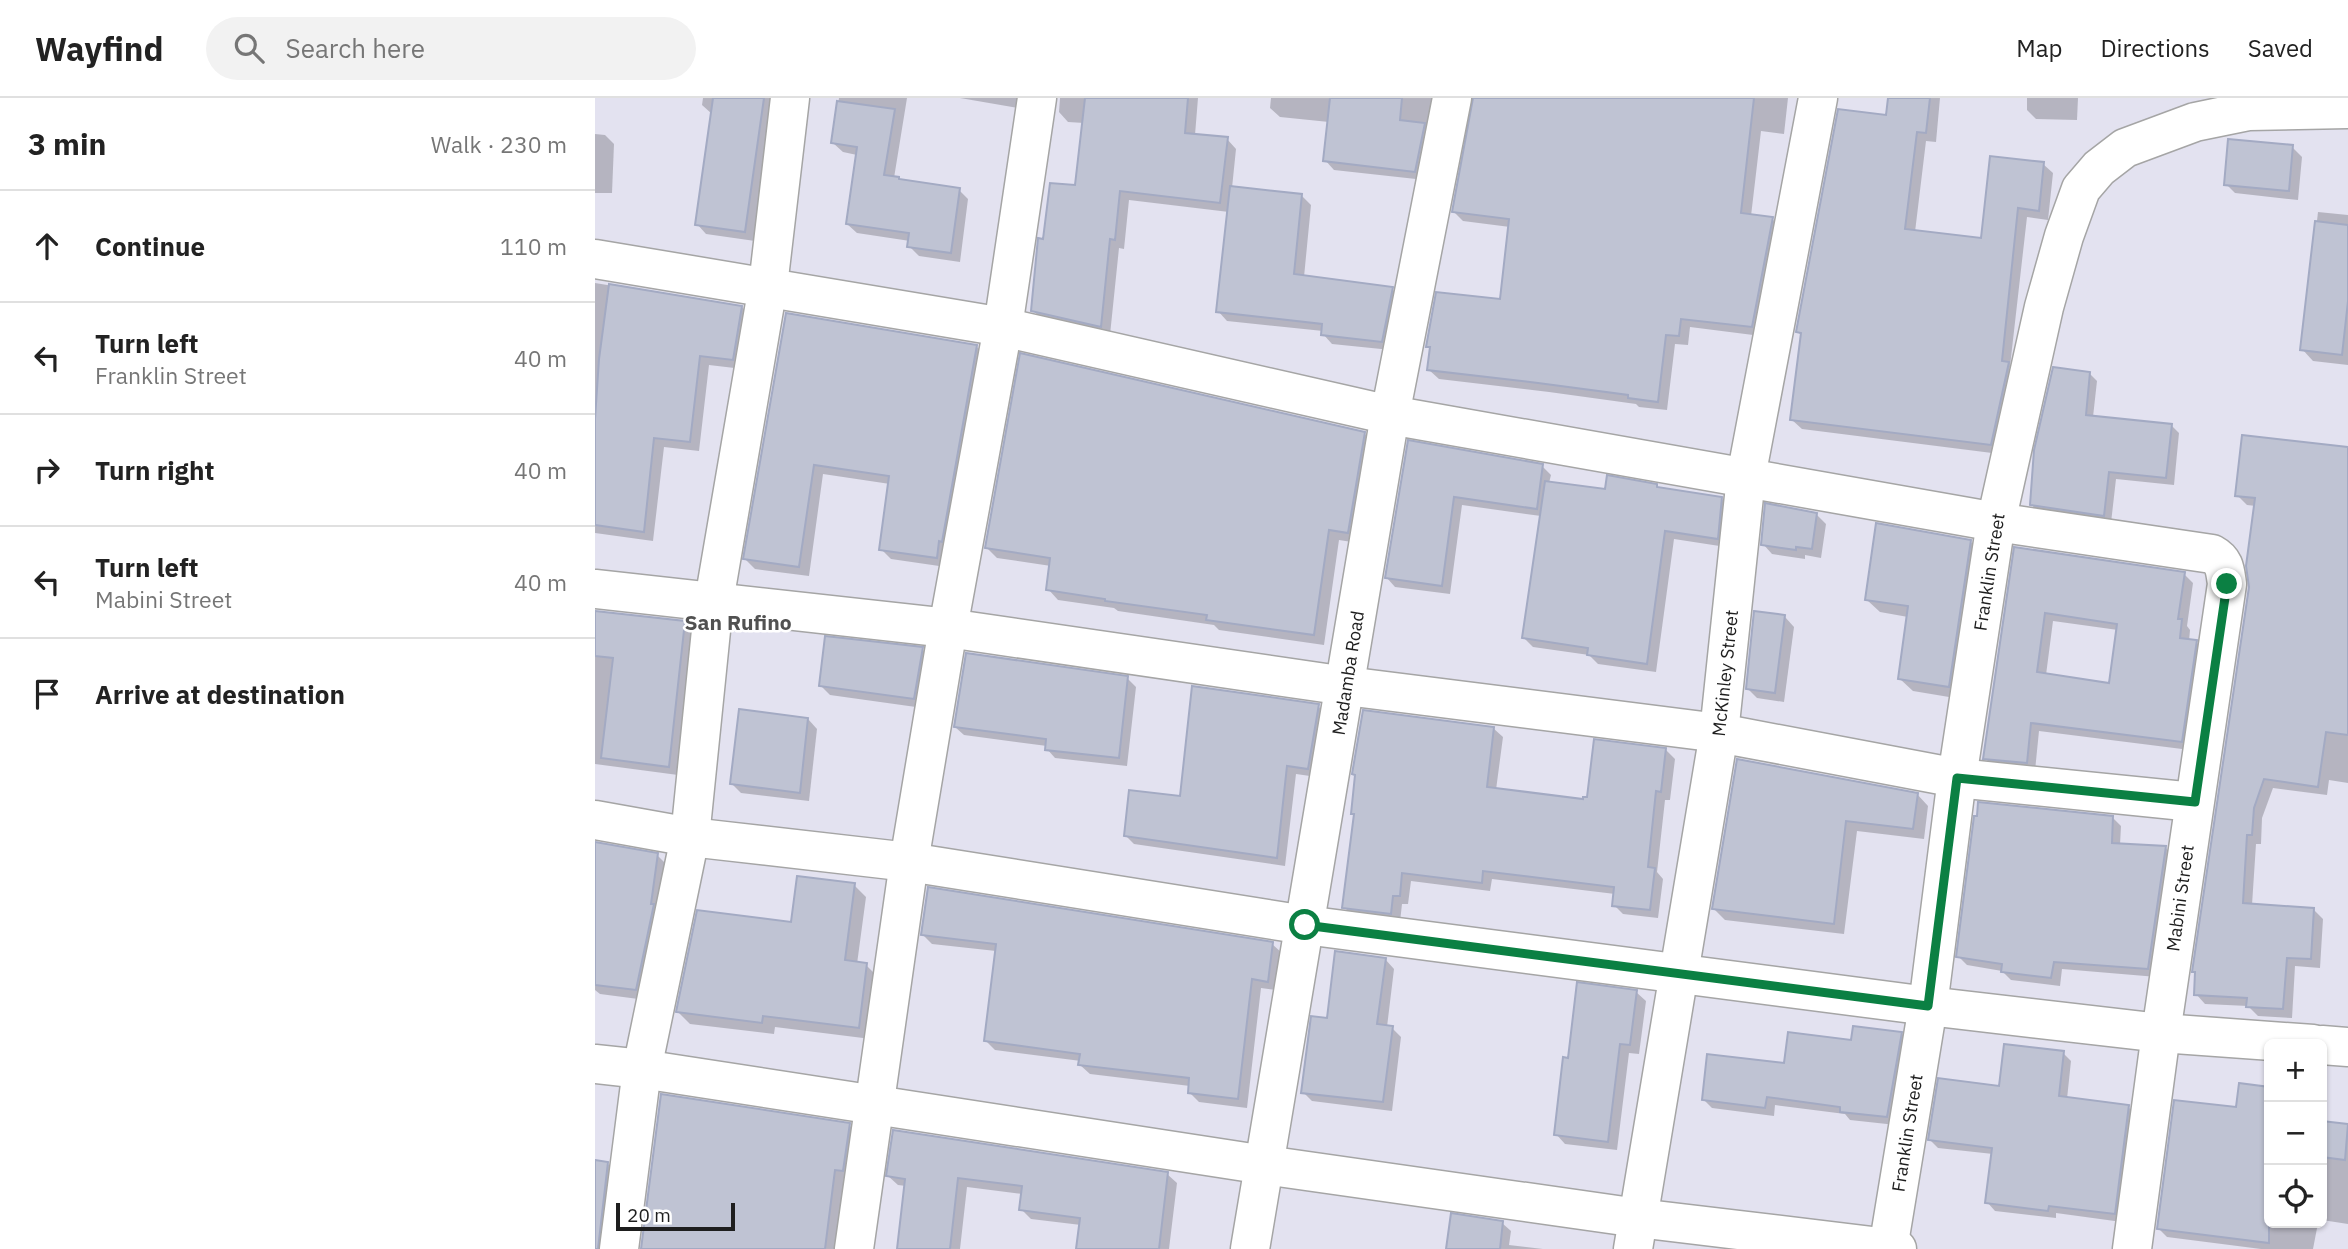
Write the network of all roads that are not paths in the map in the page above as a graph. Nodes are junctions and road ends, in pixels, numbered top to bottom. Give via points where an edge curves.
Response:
1 (790, 98) edge
2 (1037, 98) edge
3 (1452, 98) edge
4 (1818, 98) edge
5 (2348, 109) edge
6 (595, 259) edge
7 (768, 286) junction
8 (1003, 327) junction
9 (1390, 415) junction
10 (1746, 477) junction
11 (1996, 522) junction
12 (595, 589) edge
13 (714, 601) junction
14 (948, 628) junction
15 (1346, 686) junction
16 (1719, 733) junction
17 (1957, 778) junction
18 (2195, 802) junction
19 (595, 820) edge
20 (689, 837) junction
21 (909, 862) junction
22 (1305, 925) junction
23 (1680, 973) junction
24 (1928, 1006) junction
25 (2161, 1033) junction
26 (2264, 1040) edge
27 (2327, 1045) edge
28 (2348, 1047) edge
29 (595, 1064) edge
30 (642, 1069) junction
31 (876, 1105) junction
32 (1265, 1165) junction
33 (1635, 1233) edge
34 (619, 1249) edge
35 (854, 1249) edge
36 (1250, 1249) edge
37 (1891, 1249) edge
38 (2132, 1249) edge

1 - 7 street
2 - 8 street
3 - 9 street, Madamba Road
4 - 10 street, McKinley Street
5 - 11 street, Franklin Street via 2249,111 2195,122 2125,148 2081,189 2044,307
6 - 7 street
7 - 8 street
7 - 13 street
8 - 9 street
8 - 14 street
9 - 10 street
9 - 15 street, Madamba Road
10 - 11 street
10 - 16 street, McKinley Street
11 - 17 street, Franklin Street
11 - 18 street, Mabini Street via 2212,554 2220,559 2227,584
12 - 13 street
13 - 14 street
13 - 20 street
14 - 15 street
14 - 21 street
15 - 16 street
15 - 22 street, Madamba Road
16 - 17 street
16 - 23 street, McKinley Street
17 - 18 street
17 - 24 street, Franklin Street
18 - 25 street, Mabini Street
19 - 20 street
20 - 21 street
20 - 30 street
21 - 22 street
21 - 31 street
22 - 23 street
22 - 32 street, Madamba Road
23 - 24 street
23 - 33 street, McKinley Street
24 - 25 street
24 - 37 street, Franklin Street
25 - 26 street
25 - 38 street, Mabini Street
27 - 28 street
29 - 30 street
30 - 31 street
30 - 34 street
31 - 32 street
31 - 35 street
32 - 33 street
32 - 36 street, Madamba Road
33 - 37 street

